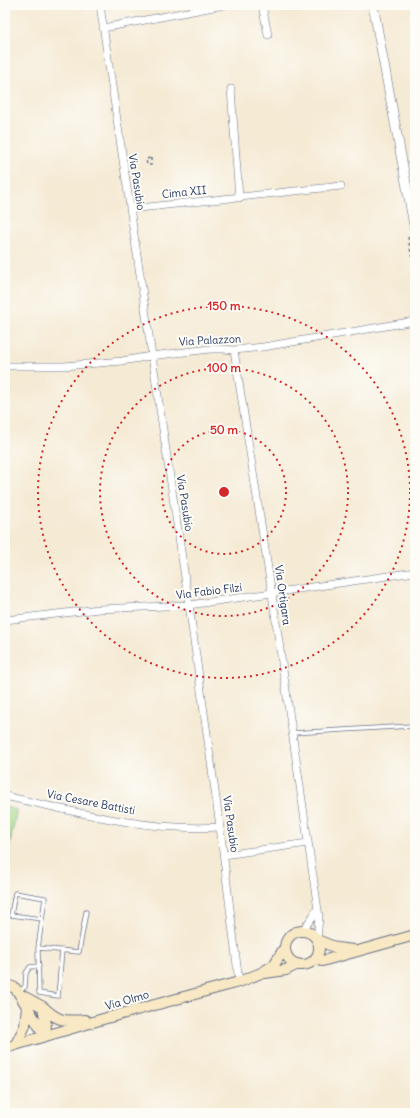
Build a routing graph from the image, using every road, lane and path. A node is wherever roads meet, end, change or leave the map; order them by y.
1 (100, 5) edge
2 (224, 5) edge
3 (262, 5) edge
4 (373, 5) edge
5 (103, 28) junction
6 (268, 35) dead end
7 (231, 89) dead end
8 (340, 186) dead end
9 (239, 198) junction
10 (130, 209) junction
11 (415, 231) edge
12 (415, 321) edge
13 (234, 350) junction
14 (151, 356) junction
15 (5, 366) edge
16 (415, 572) edge
17 (272, 594) junction
18 (189, 605) junction
19 (5, 620) edge
20 (411, 726) dead end
21 (292, 733) junction
22 (5, 796) edge
23 (220, 826) junction
24 (308, 843) junction
25 (224, 855) junction
26 (318, 909) junction
27 (86, 912) dead end
28 (42, 919) junction
29 (302, 931) junction
30 (415, 935) edge
31 (318, 940) junction
32 (285, 947) junction
33 (38, 948) junction
34 (62, 950) junction
35 (359, 950) junction
36 (315, 959) junction
37 (298, 964) junction
38 (39, 966) junction
39 (258, 974) junction
40 (239, 982) junction
41 (5, 984) edge
42 (20, 993) junction
43 (27, 1006) junction
44 (43, 1007) junction
45 (103, 1019) junction
46 (45, 1036) junction
47 (16, 1044) junction
48 (5, 1048) edge

1 - 5 street, Via Pasubio
2 - 5 street
3 - 6 street
4 - 11 street
5 - 10 street, Via Pasubio
7 - 9 street
8 - 9 street, Cima XII
9 - 10 street, Cima XII
10 - 14 street, Via Pasubio
12 - 13 street, Via Palazzon
13 - 14 street, Via Palazzon
13 - 17 street, Via Ortigara
14 - 15 street, Via Palazzon
14 - 18 street, Via Pasubio
16 - 17 street, Via Fabio Filzi
17 - 18 street, Via Fabio Filzi
17 - 21 street, Via Ortigara
18 - 19 street, Via Fabio Filzi
18 - 23 street, Via Pasubio
20 - 21 lane
21 - 24 street, Via Ortigara
22 - 23 street, Via Cesare Battisti
23 - 25 street, Via Pasubio
24 - 25 street
24 - 26 street, Via Ortigara
25 - 40 street, Via Pasubio
26 - 29 street
26 - 31 street
27 - 34 lane
28 - 28 lane
28 - 33 lane
29 - 31 main road
29 - 32 main road
30 - 35 main road
31 - 35 main road
31 - 36 main road
32 - 37 main road
32 - 39 main road
33 - 34 lane
33 - 38 lane
34 - 38 lane
35 - 36 main road
36 - 37 main road
37 - 39 main road
38 - 42 lane
39 - 40 main road, Via Olmo
40 - 45 main road, Via Olmo
41 - 42 main road
42 - 43 main road
42 - 44 main road
43 - 46 main road
43 - 47 main road
44 - 45 main road
44 - 46 main road
45 - 46 main road, Via Olmo
46 - 47 main road, Via Olmo
47 - 48 main road, Via Olmo

